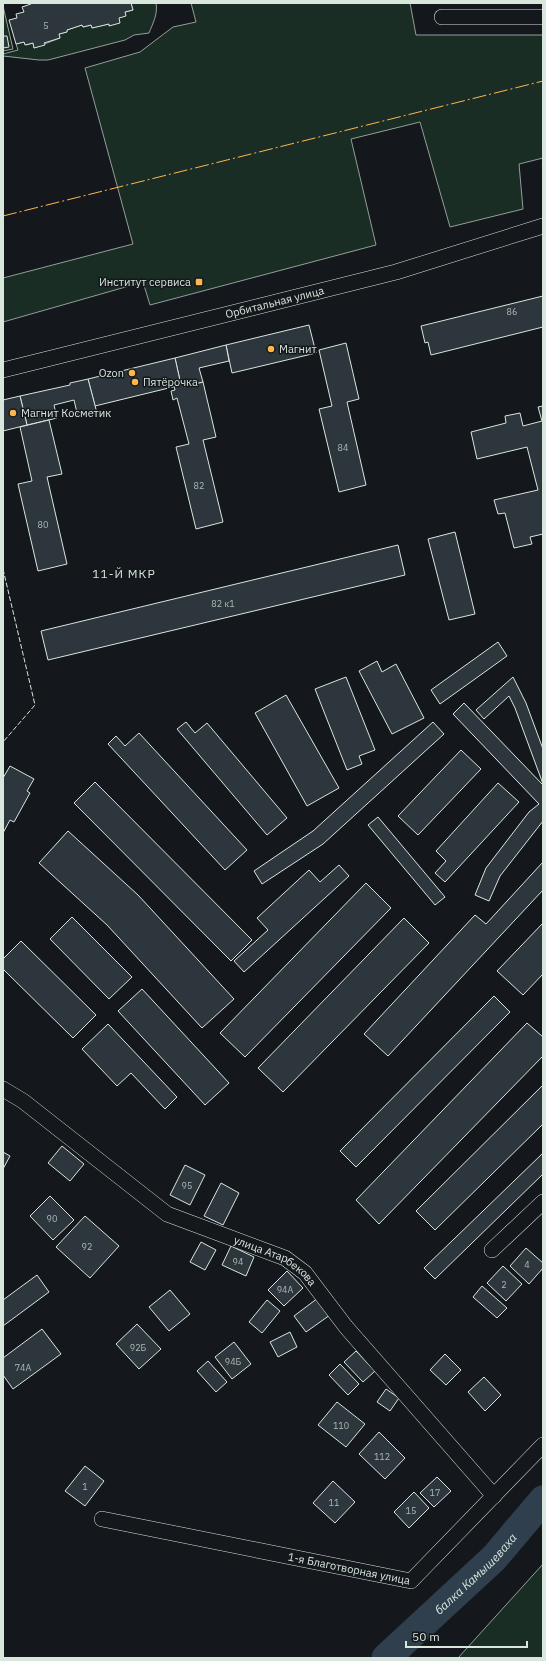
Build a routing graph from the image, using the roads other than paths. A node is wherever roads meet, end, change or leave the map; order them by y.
1 (442, 17) dead end
2 (543, 17) edge
3 (543, 226) edge
4 (3, 370) edge
5 (3, 1089) edge
6 (543, 1202) edge
7 (492, 1250) dead end
8 (543, 1445) edge
9 (494, 1496) junction
10 (102, 1518) dead end

1 - 2 street
3 - 4 street, Орбитальная улица
5 - 9 street, улица Атарбекова
6 - 7 street
8 - 9 street, 1-я Благотворная улица
9 - 10 street, 1-я Благотворная улица

